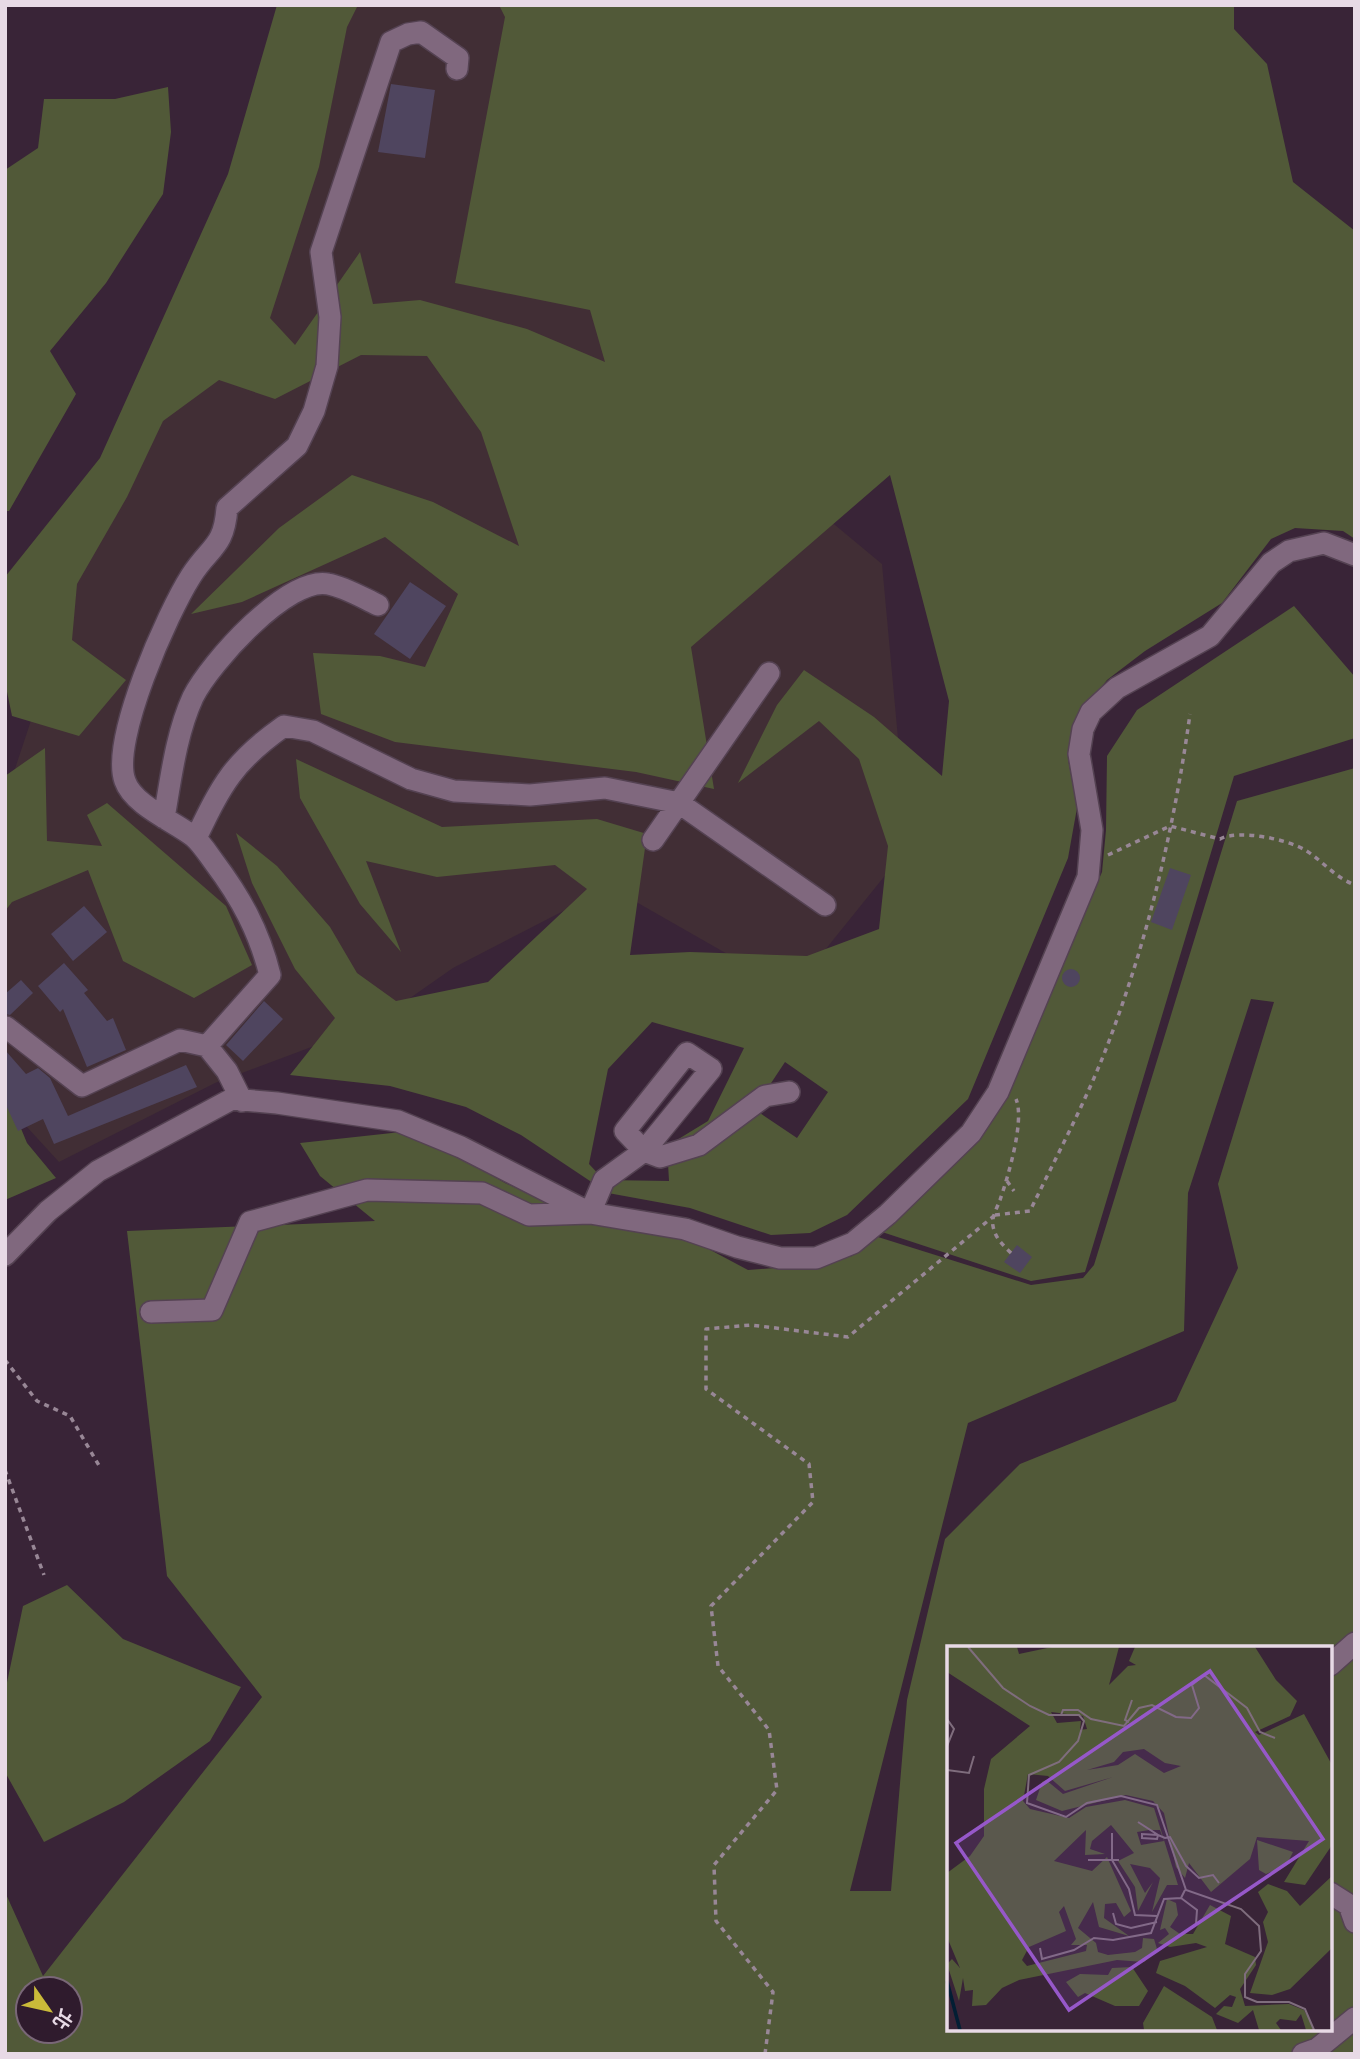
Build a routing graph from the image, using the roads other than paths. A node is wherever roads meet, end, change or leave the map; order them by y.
1 (457, 69) dead end
2 (1355, 555) edge
3 (378, 605) dead end
4 (769, 673) dead end
5 (679, 803) junction
6 (164, 818) junction
7 (196, 838) junction
8 (653, 840) dead end
9 (825, 905) dead end
10 (6, 1027) edge
11 (207, 1046) junction
12 (789, 1092) dead end
13 (242, 1101) junction
14 (584, 1210) junction
15 (5, 1255) edge
16 (151, 1312) dead end
17 (1355, 1643) edge
18 (1332, 1663) edge
19 (1332, 1894) edge
20 (1355, 1922) edge
21 (1355, 2018) edge
22 (1303, 2054) edge

1 - 6 street
2 - 14 street
3 - 6 street
4 - 5 street
5 - 7 street
5 - 8 street
5 - 9 street
6 - 7 street
7 - 11 street
10 - 11 street
11 - 13 street
12 - 14 street
13 - 14 street
13 - 15 street
14 - 16 street
17 - 18 street
19 - 20 street
21 - 22 street

